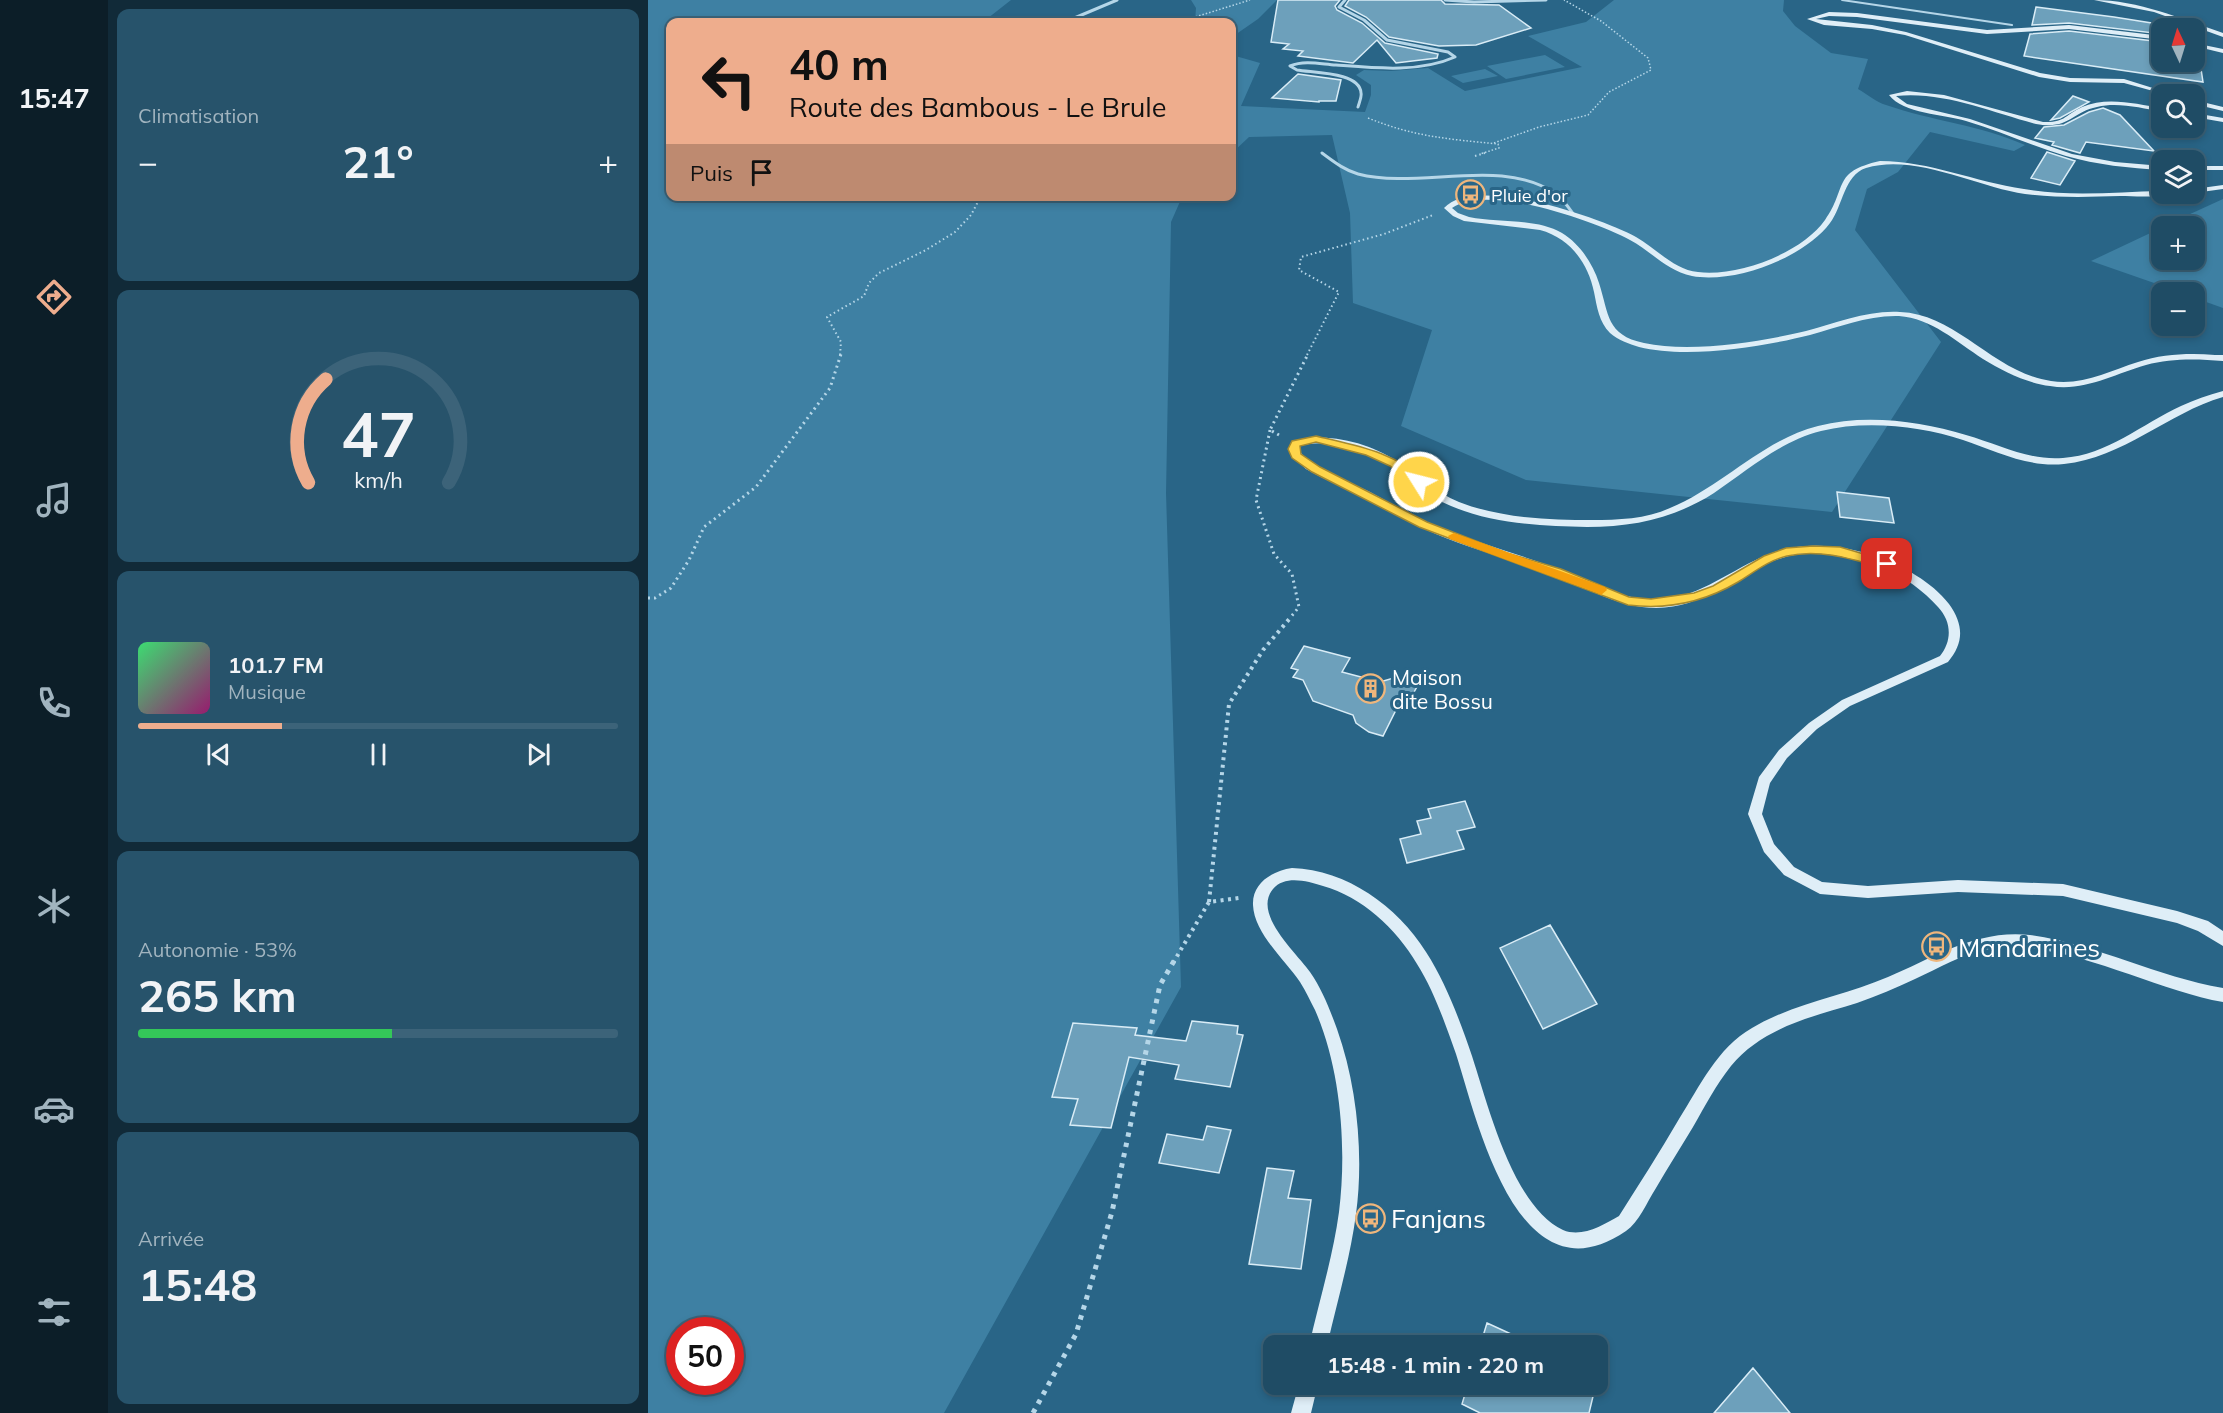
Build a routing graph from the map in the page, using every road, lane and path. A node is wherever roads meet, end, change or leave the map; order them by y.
1 (1117, 0) edge
2 (1250, 0) edge
3 (1346, 0) edge
4 (1445, 0) edge
5 (1546, 0) edge
6 (1564, 0) edge
7 (1842, 0) edge
8 (2096, 0) edge
9 (1074, 18) edge
10 (1189, 18) edge
11 (2012, 25) dead end
12 (2223, 35) edge
13 (2151, 37) edge
14 (2205, 47) edge
15 (2223, 51) edge
16 (2151, 89) edge
17 (2205, 105) edge
18 (1358, 107) joint
19 (2151, 109) edge
20 (2223, 109) edge
21 (2205, 117) edge
22 (2223, 120) edge
23 (1494, 143) junction
24 (1322, 153) dead end
25 (1475, 156) dead end
26 (2151, 167) edge
27 (2205, 168) edge
28 (2223, 168) edge
29 (2223, 187) edge
30 (2205, 189) edge
31 (2151, 193) edge
32 (980, 201) edge
33 (1448, 208) junction
34 (1574, 214) junction
35 (2223, 358) edge
36 (2223, 394) edge
37 (1270, 430) junction
38 (1295, 444) junction
39 (648, 598) edge
40 (1261, 895) junction
41 (1209, 902) junction
42 (2223, 939) edge
43 (2223, 995) edge
44 (1320, 1335) edge
45 (1306, 1395) edge
46 (1033, 1413) edge
47 (1301, 1413) edge

1 - 9 street
2 - 10 path
3 - 18 street
4 - 5 street
6 - 23 path
7 - 11 lane
8 - 12 main road
13 - 16 main road
14 - 15 main road
17 - 20 main road
18 - 23 path
19 - 26 main road
21 - 22 main road
23 - 25 path
24 - 34 lane
27 - 28 main road
29 - 30 main road
31 - 34 main road
32 - 39 path
33 - 34 main road
33 - 35 main road
33 - 37 path
36 - 38 main road
37 - 38 path
37 - 41 path
38 - 42 main road
40 - 41 path
40 - 43 main road
40 - 44 main road
41 - 46 path
45 - 47 main road

